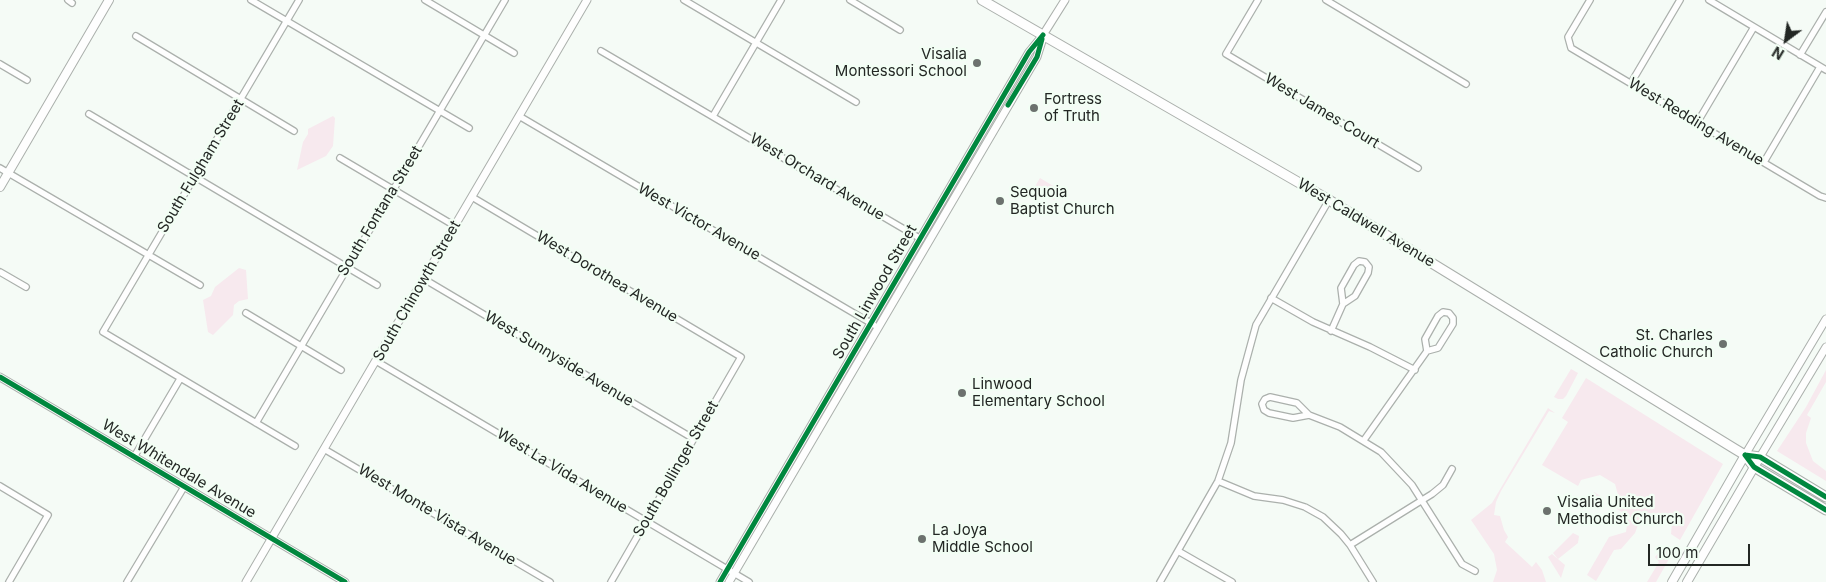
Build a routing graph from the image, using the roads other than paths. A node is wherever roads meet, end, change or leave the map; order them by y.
1 (109, 0) edge
2 (252, 0) edge
3 (299, 0) edge
4 (425, 0) edge
5 (505, 0) edge
6 (587, 0) edge
7 (684, 0) edge
8 (781, 0) edge
9 (850, 0) edge
10 (982, 0) edge
11 (1065, 0) edge
12 (1258, 0) edge
13 (1326, 0) edge
14 (1590, 0) edge
15 (1680, 0) edge
16 (1709, 0) edge
17 (1826, 12) edge
18 (287, 21) junction
19 (1754, 28) junction
20 (900, 30) dead end
21 (484, 35) junction
22 (1043, 35) junction
23 (136, 36) dead end
24 (756, 43) junction
25 (601, 51) dead end
26 (514, 53) dead end
27 (1800, 55) junction
28 (0, 64) edge
29 (1820, 67) junction
30 (1826, 70) edge
31 (27, 80) dead end
32 (1631, 83) junction
33 (1466, 84) dead end
34 (240, 99) junction
35 (856, 102) dead end
36 (439, 111) junction
37 (89, 114) dead end
38 (520, 116) junction
39 (713, 116) junction
40 (1697, 123) junction
41 (469, 128) dead end
42 (294, 131) dead end
43 (340, 158) dead end
44 (1764, 162) junction
45 (0, 168) edge
46 (1418, 168) dead end
47 (8, 173) junction
48 (195, 177) junction
49 (0, 187) edge
50 (393, 189) junction
51 (472, 197) junction
52 (1826, 198) edge
53 (1329, 200) junction
54 (455, 226) junction
55 (921, 239) junction
56 (149, 255) junction
57 (347, 267) junction
58 (0, 272) edge
59 (424, 279) junction
60 (200, 285) dead end
61 (377, 285) dead end
62 (902, 286) junction
63 (26, 287) dead end
64 (1271, 298) junction
65 (1343, 304) junction
66 (246, 313) dead end
67 (1826, 319) edge
68 (875, 325) junction
69 (1331, 330) junction
70 (301, 345) junction
71 (1826, 347) edge
72 (1428, 351) junction
73 (741, 357) joint
74 (376, 361) junction
75 (341, 370) dead end
76 (1414, 370) junction
77 (0, 377) edge
78 (180, 378) junction
79 (826, 401) junction
80 (1310, 414) junction
81 (256, 423) junction
82 (694, 439) junction
83 (1364, 440) junction
84 (295, 446) dead end
85 (324, 448) junction
86 (1746, 456) junction
87 (134, 457) junction
88 (1760, 457) junction
89 (1754, 467) junction
90 (796, 468) junction
91 (1452, 469) dead end
92 (1218, 481) junction
93 (0, 486) edge
94 (184, 486) junction
95 (1826, 497) edge
96 (1422, 500) junction
97 (1826, 510) edge
98 (646, 521) junction
99 (272, 539) junction
100 (1350, 545) junction
101 (1178, 551) junction
102 (727, 570) junction
103 (1475, 571) dead end
104 (734, 574) junction
105 (9, 582) edge
106 (126, 582) edge
107 (246, 582) edge
108 (345, 582) edge
109 (550, 582) edge
110 (611, 582) edge
111 (720, 582) edge
112 (729, 582) edge
113 (749, 582) edge
114 (1160, 582) edge
115 (1232, 582) edge
116 (1373, 582) edge
117 (1672, 582) edge
118 (1687, 582) edge

1 - 47 main road
2 - 18 street
3 - 18 street, South Fulgham Street
4 - 21 street
5 - 21 street, South Fontana Street
6 - 38 street, South Chinowth Street
7 - 24 street
8 - 24 street
9 - 20 street
10 - 22 main road, West Caldwell Avenue
11 - 22 street, South Linwood Street
12 - 46 street, West James Court
13 - 33 street
14 - 32 street, West Redding Avenue
15 - 32 street
16 - 19 street
17 - 27 street
18 - 34 street, South Fulgham Street
18 - 36 street
19 - 27 street
19 - 40 street
21 - 26 street
21 - 36 street, South Fontana Street
22 - 53 main road, West Caldwell Avenue
22 - 55 street, South Linwood Street
22 - 62 street, South Linwood Street
23 - 34 street
24 - 35 street
24 - 39 street
25 - 39 street, West Orchard Avenue
27 - 29 street
28 - 31 street
29 - 30 street
29 - 44 street
32 - 40 street, West Redding Avenue
34 - 42 street
34 - 48 street, South Fulgham Street
36 - 41 street
36 - 50 street, South Fontana Street
37 - 48 street
38 - 51 street, South Chinowth Street
38 - 68 street, West Victor Avenue
39 - 55 street, West Orchard Avenue
40 - 44 street, West Redding Avenue
43 - 50 street
44 - 52 street, West Redding Avenue
45 - 47 street
47 - 49 main road
47 - 56 street
48 - 56 street, South Fulgham Street
48 - 57 street
50 - 54 street
50 - 57 street, South Fontana Street
51 - 54 street, South Chinowth Street
51 - 73 street, West Dorothea Avenue
53 - 64 street
53 - 86 main road, West Caldwell Avenue
54 - 59 street, South Chinowth Street
55 - 62 street
55 - 68 street, South Linwood Street
56 - 60 street
56 - 78 street, South Fulgham Street
57 - 61 street
57 - 70 street, South Fontana Street
58 - 63 street
59 - 74 street, South Chinowth Street
59 - 82 street, West Sunnyside Avenue
62 - 68 street, South Linwood Street
64 - 69 street
64 - 92 street
65 - 65 street
65 - 69 street
66 - 70 street
67 - 86 street
68 - 79 street, South Linwood Street
68 - 90 street, South Linwood Street
69 - 76 street
70 - 75 street
70 - 81 street, South Fontana Street
71 - 88 street
72 - 72 street
72 - 76 street
73 - 82 street, South Bollinger Street
74 - 85 street, South Chinowth Street
74 - 98 street, West La Vida Avenue
76 - 83 street
77 - 87 street, West Whitendale Avenue
78 - 81 street
78 - 87 street
79 - 90 street
79 - 102 street, South Linwood Street
80 - 80 street
80 - 83 street
81 - 84 street
82 - 98 street, South Bollinger Street
83 - 96 street
85 - 99 street, South Chinowth Street
85 - 109 street, West Monte Vista Avenue
86 - 88 main road, West Caldwell Avenue
86 - 89 main road, West Caldwell Avenue
86 - 117 main road
87 - 94 street, West Whitendale Avenue
88 - 89 main road
88 - 95 main road, West Caldwell Avenue
89 - 97 main road, West Caldwell Avenue
89 - 118 main road
90 - 104 street, South Linwood Street
91 - 96 street
92 - 100 street
92 - 101 street
93 - 105 street
94 - 99 street, West Whitendale Avenue
94 - 106 street
96 - 100 street
96 - 103 street
98 - 102 street, West La Vida Avenue
98 - 110 street, South Bollinger Street
99 - 107 street, South Chinowth Street
99 - 108 street, West Whitendale Avenue
100 - 116 street
101 - 114 street
101 - 115 street
102 - 104 street, West La Vida Avenue
102 - 111 street, South Linwood Street
104 - 112 street, South Linwood Street
104 - 113 street, West La Vida Avenue

